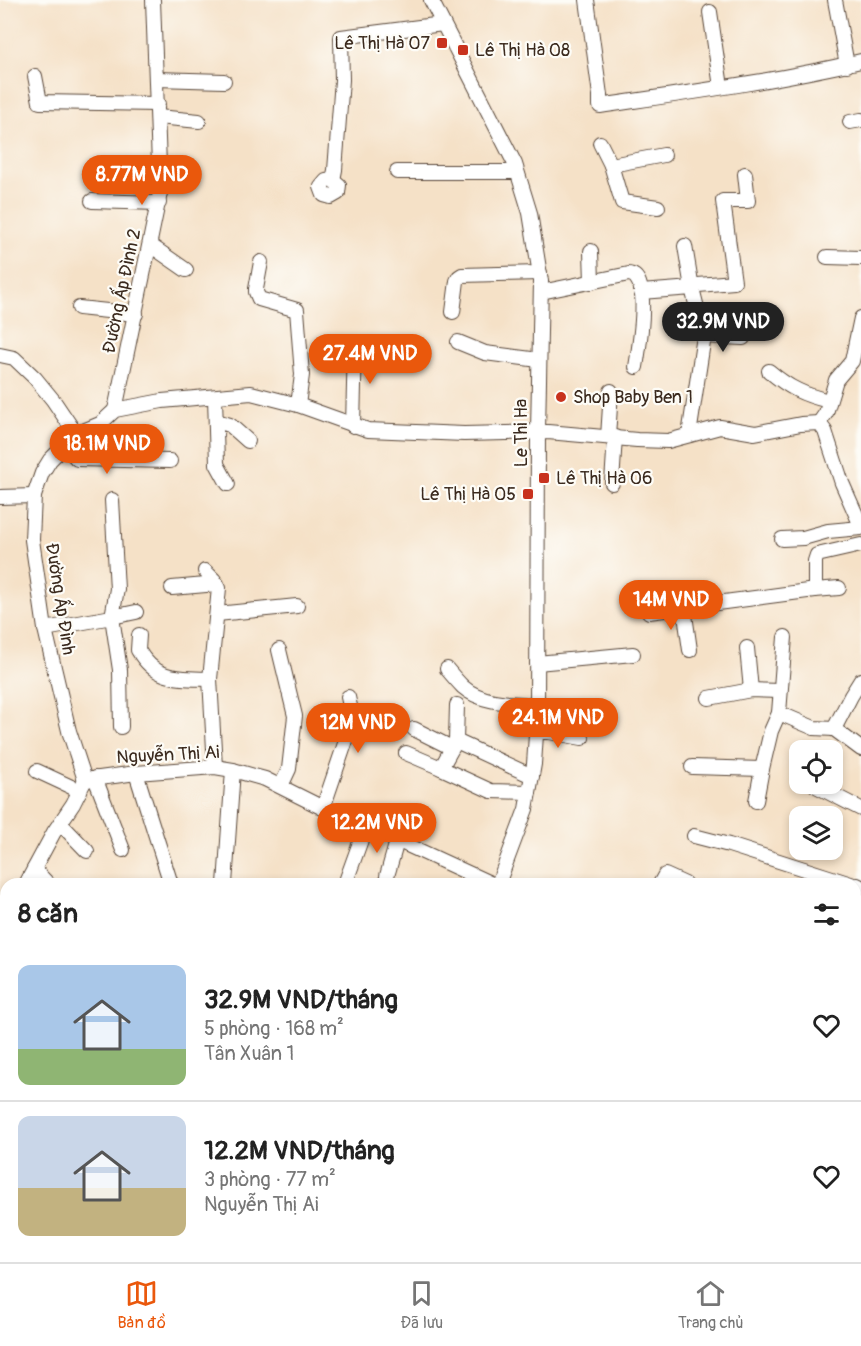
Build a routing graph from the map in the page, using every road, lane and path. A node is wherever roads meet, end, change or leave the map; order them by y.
1 (153, 0) edge
2 (431, 0) edge
3 (587, 0) edge
4 (835, 0) edge
5 (710, 12) dead end
6 (444, 24) junction
7 (861, 61) edge
8 (846, 64) junction
9 (35, 76) dead end
10 (156, 79) junction
11 (224, 81) dead end
12 (721, 87) junction
13 (158, 111) junction
14 (199, 121) dead end
15 (600, 142) dead end
16 (664, 155) dead end
17 (611, 165) junction
18 (396, 172) dead end
19 (518, 172) junction
20 (745, 174) dead end
21 (333, 180) dead end
22 (92, 201) dead end
23 (159, 203) junction
24 (658, 207) dead end
25 (150, 245) junction
26 (686, 246) dead end
27 (591, 251) dead end
28 (827, 257) dead end
29 (861, 258) edge
30 (261, 262) dead end
31 (186, 270) dead end
32 (540, 273) junction
33 (592, 282) junction
34 (692, 288) junction
35 (541, 292) junction
36 (641, 292) junction
37 (79, 308) dead end
38 (453, 312) dead end
39 (136, 314) junction
40 (861, 318) edge
41 (704, 336) junction
42 (743, 338) dead end
43 (458, 342) dead end
44 (355, 344) dead end
45 (858, 344) edge
46 (0, 355) edge
47 (539, 360) junction
48 (636, 368) dead end
49 (769, 371) dead end
50 (611, 391) dead end
51 (215, 397) junction
52 (829, 401) junction
53 (298, 405) junction
54 (115, 410) junction
55 (216, 421) junction
56 (819, 423) junction
57 (353, 426) junction
58 (538, 431) junction
59 (76, 434) junction
60 (689, 435) junction
61 (611, 437) junction
62 (248, 441) dead end
63 (65, 445) junction
64 (170, 462) dead end
65 (612, 483) dead end
66 (228, 484) dead end
67 (0, 496) edge
68 (34, 496) junction
69 (112, 500) dead end
70 (861, 527) edge
71 (782, 539) dead end
72 (861, 545) edge
73 (205, 571) dead end
74 (217, 585) junction
75 (172, 588) dead end
76 (839, 588) dead end
77 (814, 590) junction
78 (297, 606) dead end
79 (684, 608) junction
80 (136, 612) dead end
81 (649, 612) dead end
82 (216, 614) junction
83 (112, 617) junction
84 (45, 629) junction
85 (139, 635) dead end
86 (784, 637) dead end
87 (747, 648) dead end
88 (279, 650) dead end
89 (690, 650) dead end
90 (633, 654) dead end
91 (537, 663) junction
92 (447, 669) dead end
93 (210, 679) junction
94 (861, 680) edge
95 (751, 690) junction
96 (780, 691) junction
97 (348, 697) dead end
98 (709, 698) dead end
99 (457, 705) dead end
100 (537, 705) junction
101 (779, 713) junction
102 (121, 727) dead end
103 (414, 729) dead end
104 (834, 729) junction
105 (536, 732) junction
106 (582, 738) dead end
107 (454, 745) junction
108 (861, 749) edge
109 (406, 753) dead end
110 (215, 767) junction
111 (692, 767) dead end
112 (441, 768) junction
113 (762, 769) junction
114 (233, 770) junction
115 (37, 771) dead end
116 (136, 773) junction
117 (532, 776) junction
118 (87, 783) junction
119 (281, 786) junction
120 (529, 792) junction
121 (832, 794) edge
122 (756, 801) dead end
123 (323, 808) junction
124 (861, 809) edge
125 (60, 823) junction
126 (366, 825) junction
127 (694, 836) dead end
128 (397, 841) junction
129 (123, 850) dead end
130 (87, 851) dead end
131 (34, 868) junction
132 (387, 876) dead end
133 (29, 878) edge
134 (43, 878) edge
135 (169, 878) edge
136 (225, 878) edge
137 (347, 878) edge
138 (479, 878) edge
139 (500, 878) edge
140 (826, 878) edge

1 - 10 street, Đường Ấp Đình 2
2 - 6 street, Le Thi Ha
3 - 12 street
4 - 8 street
5 - 12 street
6 - 19 street, Le Thi Ha
6 - 21 street
7 - 8 street
8 - 12 street
9 - 13 street
10 - 11 street
10 - 13 street, Đường Ấp Đình 2
13 - 14 street
13 - 23 street, Đường Ấp Đình 2
15 - 17 street
16 - 17 street
17 - 24 street
18 - 19 street
19 - 32 street, Le Thi Ha
20 - 34 street
22 - 23 street
23 - 25 street, Đường Ấp Đình 2
25 - 31 street
25 - 39 street, Đường Ấp Đình 2
26 - 34 street
27 - 33 street
28 - 29 street
30 - 53 street
32 - 35 street, Le Thi Ha
32 - 38 street
33 - 35 street
33 - 36 street
34 - 36 street
34 - 41 street
35 - 47 street, Le Thi Ha
36 - 48 street
37 - 39 street
39 - 54 street, Đường Ấp Đình 2
40 - 45 street
41 - 42 street
41 - 60 street
43 - 47 street
44 - 57 street
45 - 52 street
46 - 59 street
47 - 58 street, Le Thi Ha
49 - 52 street
50 - 61 street
51 - 53 street
51 - 54 street
51 - 55 street
52 - 56 street
53 - 57 street
54 - 59 street, Đường Ấp Đình
55 - 62 street
55 - 66 street
56 - 60 street
56 - 70 street
57 - 58 street
58 - 61 street
58 - 91 street, Le Thi Ha
59 - 63 street, Đường Ấp Đình
60 - 61 street
61 - 65 street
63 - 64 street
63 - 68 street, Đường Ấp Đình
67 - 68 street
68 - 84 street, Đường Ấp Đình
69 - 83 street
70 - 71 street
72 - 77 street
73 - 74 street
74 - 75 street
74 - 82 street
76 - 77 street
77 - 79 street
78 - 82 street
79 - 81 street
79 - 89 street
80 - 83 street
82 - 93 street
83 - 84 street
83 - 102 street
84 - 118 street, Đường Ấp Đình
85 - 93 street
86 - 96 street
87 - 95 street
88 - 119 street
90 - 91 street
91 - 100 street, Le Thi Ha
92 - 100 street
93 - 110 street
94 - 104 street
95 - 96 street
95 - 98 street
96 - 101 street
97 - 123 street
99 - 107 street
100 - 105 street, Le Thi Ha
101 - 104 street
101 - 113 street
103 - 107 street
104 - 108 street
105 - 106 street
105 - 117 street, Le Thi Ha
107 - 112 street
107 - 117 street
109 - 112 street
110 - 114 street, Nguyễn Thị Ai
110 - 116 street, Nguyễn Thị Ai
111 - 113 street
112 - 120 street
113 - 122 street
114 - 119 street, Nguyễn Thị Ai
114 - 136 street
115 - 118 street
116 - 118 street, Nguyễn Thị Ai
116 - 135 street
117 - 120 street, Le Thi Ha
118 - 125 street
118 - 129 street, Đường Ấp Đình
119 - 123 street, Nguyễn Thị Ai
120 - 139 street, Le Thi Ha
121 - 124 street
123 - 126 street, Nguyễn Thị Ai
125 - 130 street
125 - 131 street
126 - 128 street, Nguyễn Thị Ai
126 - 137 street
127 - 140 street
128 - 132 street
128 - 138 street, Nguyễn Thị Ai
131 - 133 street
131 - 134 street

